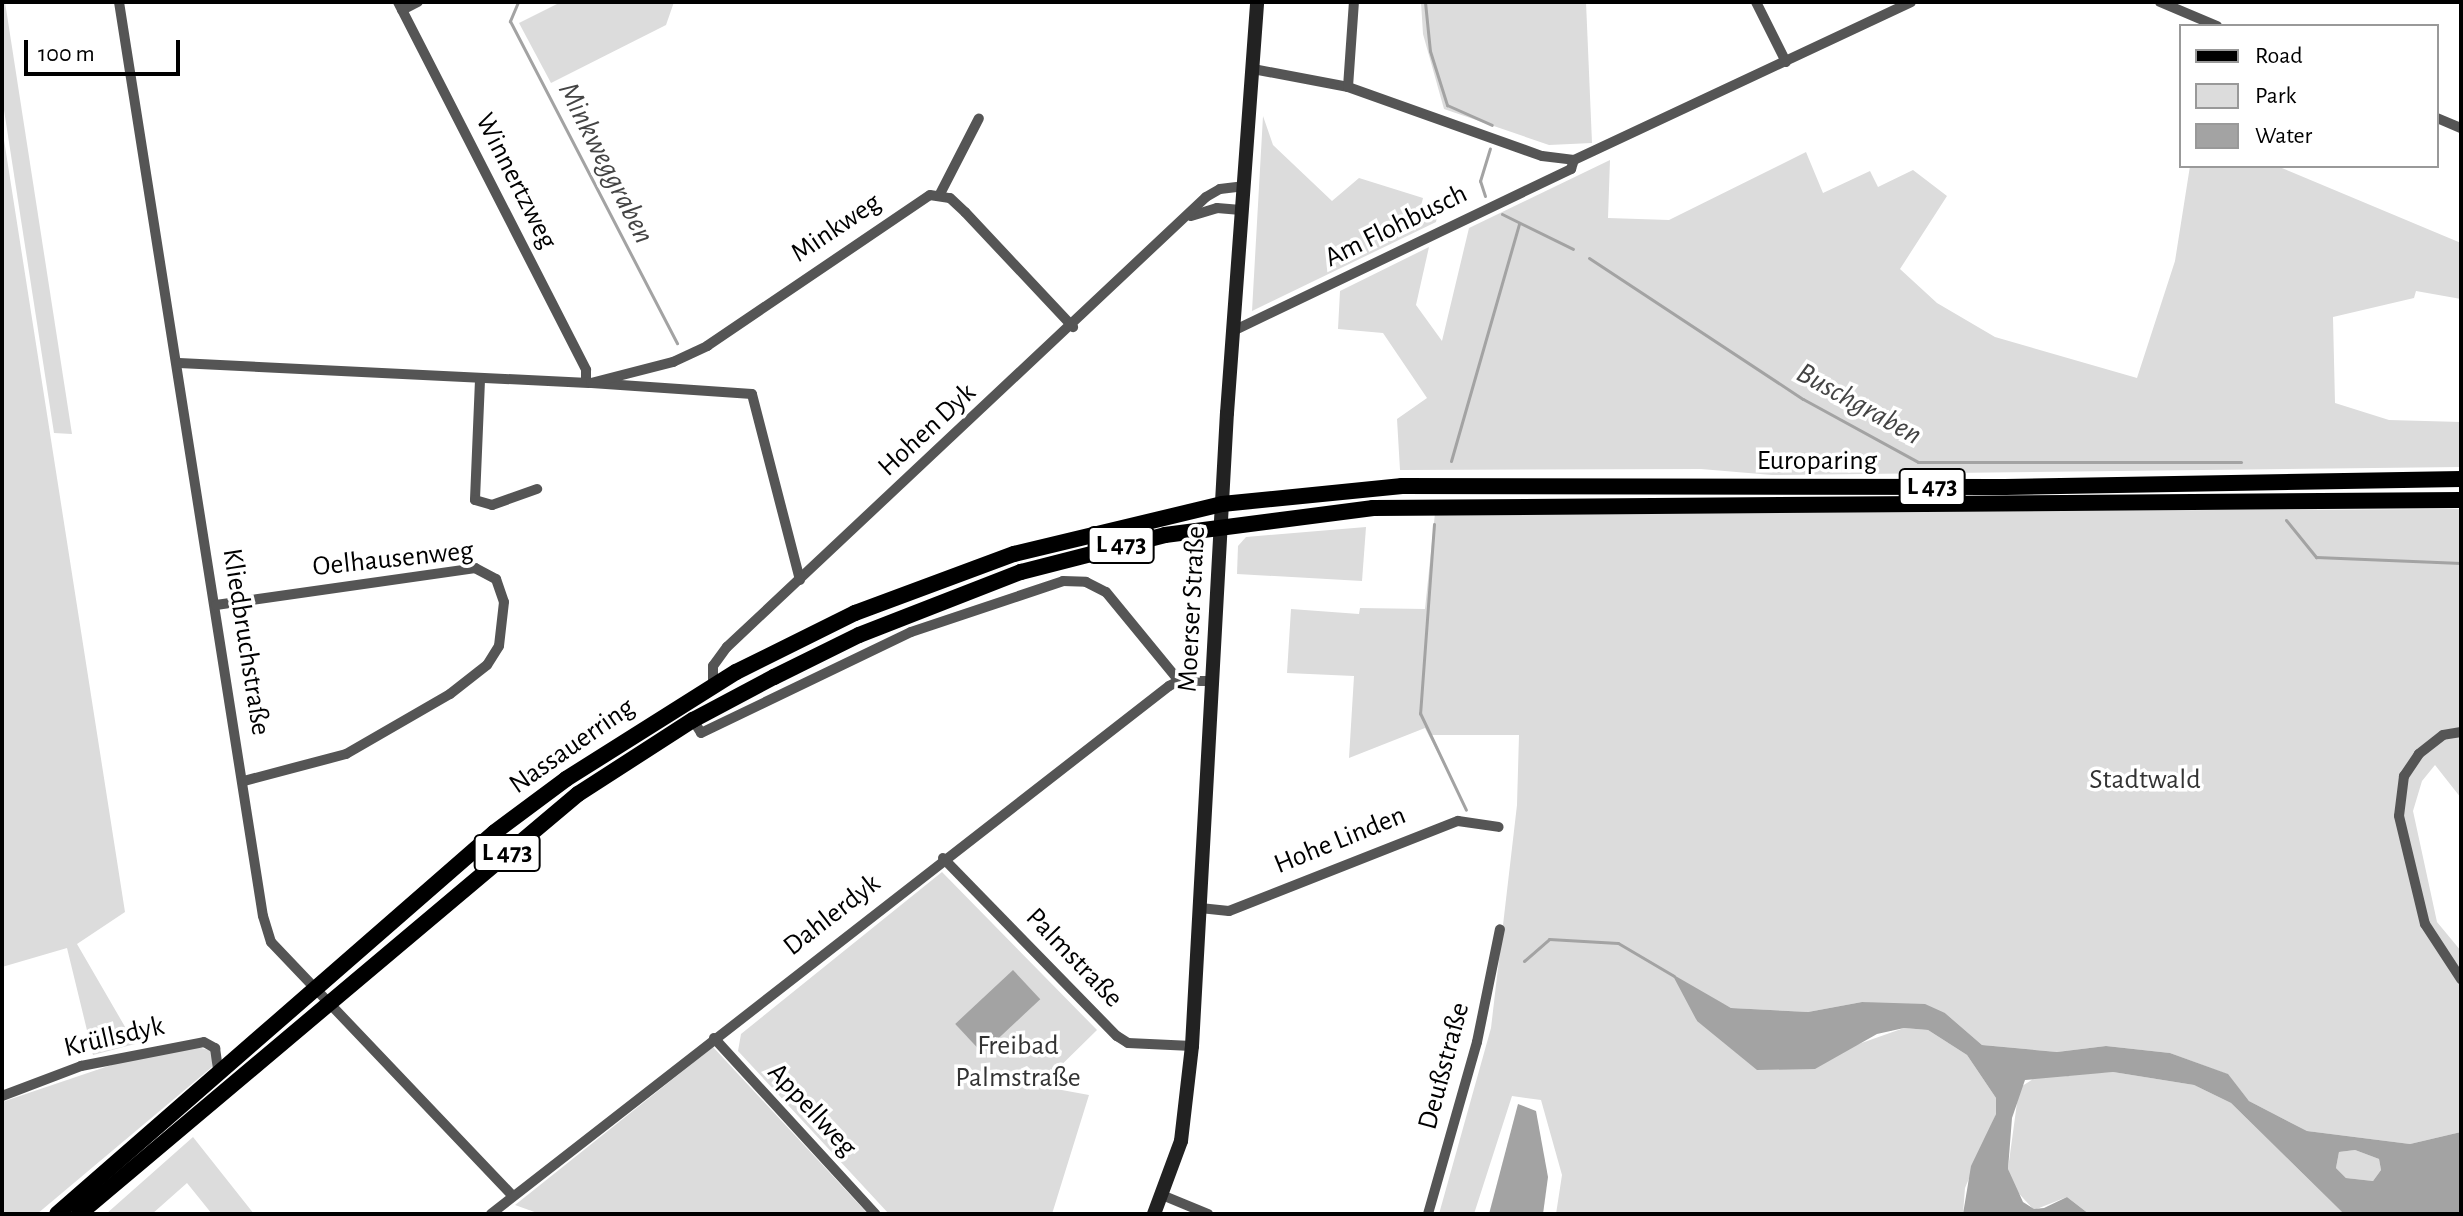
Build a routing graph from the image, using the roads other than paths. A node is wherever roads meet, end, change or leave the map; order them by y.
1 (119, 2) edge
2 (418, 2) edge
3 (1257, 2) edge
4 (1354, 2) edge
5 (1756, 2) edge
6 (1911, 2) edge
7 (2160, 2) edge
8 (400, 6) edge
9 (2212, 24) edge
10 (1786, 62) junction
11 (1253, 69) junction
12 (1348, 87) junction
13 (979, 118) dead end
14 (2439, 119) edge
15 (2461, 128) edge
16 (1574, 160) junction
17 (1243, 186) junction
18 (940, 194) junction
19 (1241, 210) junction
20 (1189, 216) junction
21 (1073, 327) junction
22 (1233, 331) junction
23 (179, 363) junction
24 (480, 380) junction
25 (588, 383) junction
26 (2461, 479) edge
27 (537, 489) dead end
28 (2461, 500) edge
29 (1222, 504) junction
30 (1223, 527) junction
31 (800, 580) junction
32 (216, 605) junction
33 (1179, 681) junction
34 (1214, 681) junction
35 (713, 685) junction
36 (697, 726) junction
37 (2461, 732) edge
38 (244, 781) junction
39 (1499, 827) dead end
40 (943, 858) junction
41 (1200, 908) junction
42 (1500, 929) dead end
43 (2461, 979) edge
44 (316, 987) junction
45 (330, 999) junction
46 (714, 1038) junction
47 (1192, 1046) junction
48 (218, 1070) junction
49 (2, 1096) edge
50 (1162, 1195) junction
51 (513, 1196) junction
52 (57, 1214) edge
53 (79, 1214) edge
54 (491, 1214) edge
55 (875, 1214) edge
56 (1154, 1214) edge
57 (1208, 1214) edge
58 (1428, 1214) edge

1 - 23 street, Kliedbruchstraße
2 - 8 street
3 - 11 main road, Moerser Straße
4 - 12 street
5 - 10 street
6 - 10 street, Am Flohbusch
7 - 9 street
8 - 25 street, Winnertzweg
10 - 16 street, Am Flohbusch
11 - 12 street
11 - 17 main road, Moerser Straße
12 - 16 street
13 - 18 street
14 - 15 street
16 - 22 street, Am Flohbusch
17 - 19 main road, Moerser Straße
17 - 20 street, Hohen Dyk
18 - 21 street
18 - 25 street, Minkweg
19 - 20 street
19 - 22 main road, Moerser Straße
20 - 21 street, Hohen Dyk
21 - 31 street, Hohen Dyk
22 - 29 main road, Moerser Straße
23 - 24 street, Minkweg
23 - 32 street, Kliedbruchstraße
24 - 25 street, Minkweg
24 - 27 street
25 - 31 street, Minkweg
26 - 29 main road, Europaring / L 473
28 - 30 main road, Europaring / L 473
29 - 30 main road, Moerser Straße
29 - 35 main road, Nassauerring / L 473
30 - 34 main road, Moerser Straße
30 - 36 main road, Nassauerring / L 473
31 - 35 street, Hohen Dyk
32 - 38 street, Kliedbruchstraße
32 - 38 street, Oelhausenweg
33 - 34 street
33 - 36 street, Nassauerring
33 - 40 street, Dahlerdyk
34 - 41 main road, Moerser Straße
35 - 44 main road, Nassauerring / L 473
36 - 45 main road, Nassauerring / L 473
37 - 43 street
38 - 44 street, Kliedbruchstraße
39 - 41 street, Hohe Linden
40 - 46 street, Dahlerdyk
40 - 47 street, Palmstraße
41 - 47 main road, Moerser Straße
42 - 58 street, Deußstraße
44 - 45 street, Kliedbruchstraße
44 - 48 main road, Nassauerring / L 473
45 - 51 street, Kliedbruchstraße
45 - 53 main road, Nassauerring / L 473
46 - 51 street, Dahlerdyk
46 - 55 street, Appellweg
47 - 50 main road, Moerser Straße
48 - 49 street, Krüllsdyk
48 - 52 main road, Nassauerring / L 473
50 - 56 main road, Moerser Straße
50 - 57 street
51 - 54 street, Dahlerdyk

